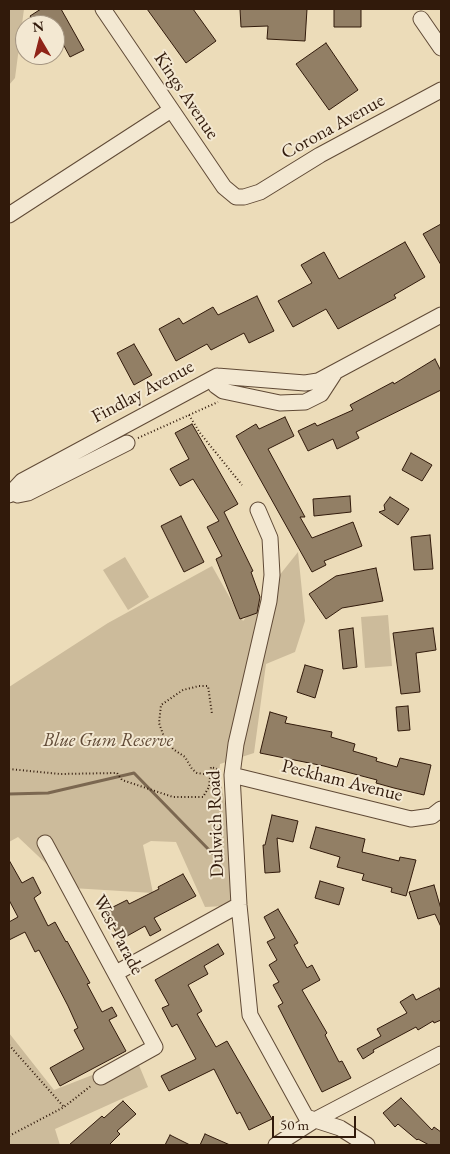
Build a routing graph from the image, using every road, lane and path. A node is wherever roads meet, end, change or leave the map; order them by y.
1 (103, 9) edge
2 (421, 18) dead end
3 (441, 48) edge
4 (441, 90) edge
5 (171, 110) junction
6 (244, 198) joint
7 (9, 215) edge
8 (441, 315) edge
9 (334, 374) junction
10 (217, 376) junction
11 (236, 395) junction
12 (189, 414) junction
13 (127, 443) joint
14 (242, 485) dead end
15 (11, 494) edge
16 (258, 510) dead end
17 (212, 714) dead end
18 (212, 767) dead end
19 (9, 769) edge
20 (211, 775) junction
21 (232, 775) junction
22 (441, 809) edge
23 (45, 842) dead end
24 (239, 905) junction
25 (116, 973) junction
26 (9, 1045) edge
27 (441, 1054) edge
28 (101, 1077) joint
29 (64, 1107) junction
30 (315, 1120) junction
31 (9, 1136) edge
32 (276, 1145) edge
33 (366, 1145) edge

1 - 5 street, Kings Avenue
2 - 3 street
4 - 6 street, Corona Avenue
5 - 6 street, Kings Avenue
5 - 7 street
8 - 9 street, Findlay Avenue
9 - 10 street, Findlay Avenue
9 - 11 street
10 - 11 street
10 - 15 street, Findlay Avenue
11 - 12 path
12 - 13 path
12 - 14 path
13 - 15 street, Findlay Avenue
16 - 21 street, Dulwich Road
17 - 20 path
18 - 20 path
19 - 20 path
21 - 22 street, Peckham Avenue
21 - 24 street, Dulwich Road
23 - 25 street, West Parade
24 - 25 street
24 - 30 street, Dulwich Road
25 - 28 street, West Parade
26 - 29 path
27 - 30 street
28 - 29 path
29 - 31 path
30 - 32 street
30 - 33 street

